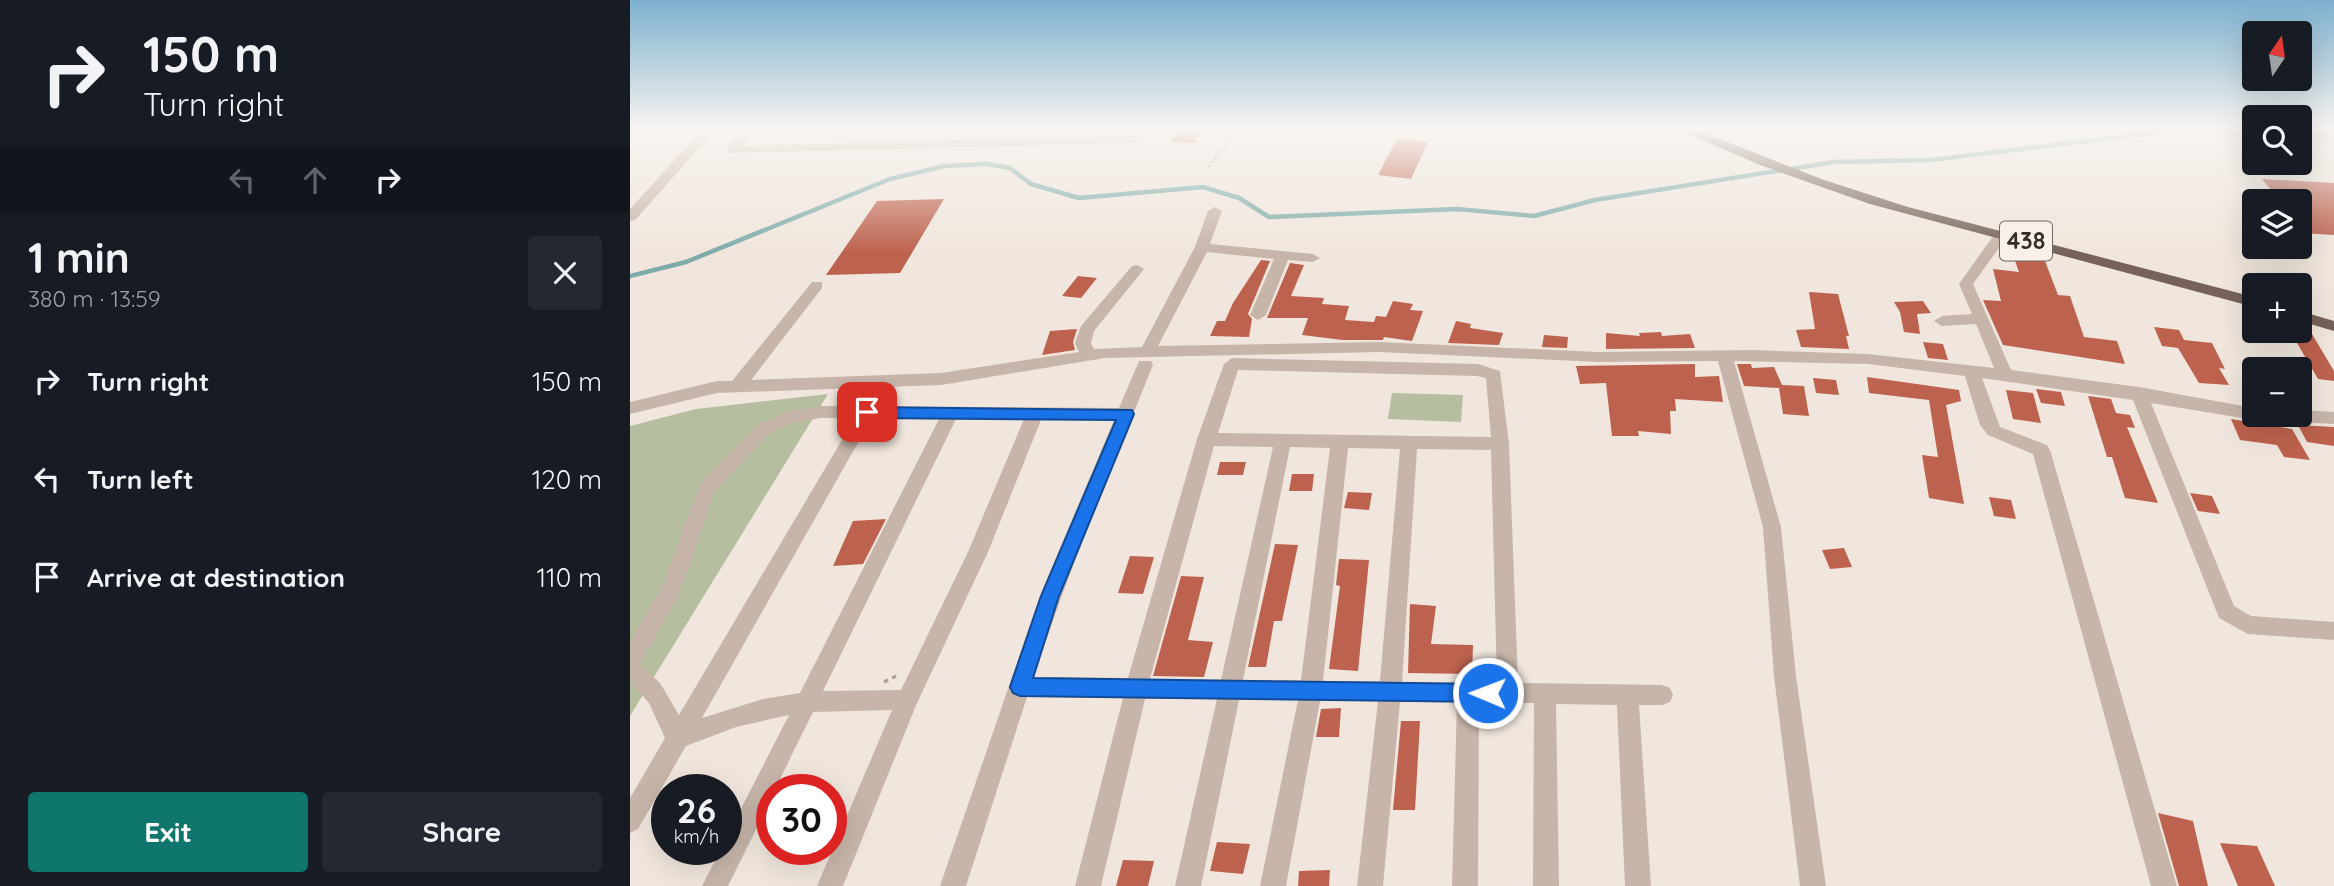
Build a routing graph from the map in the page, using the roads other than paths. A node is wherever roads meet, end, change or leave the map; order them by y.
1 (672, 170) edge
2 (1786, 170) edge
3 (1215, 211) dead end
4 (630, 217) edge
5 (2001, 235) junction
6 (1202, 247) junction
7 (1283, 256) junction
8 (1313, 258) dead end
9 (1137, 269) dead end
10 (817, 285) dead end
11 (2242, 298) edge
12 (1258, 315) dead end
13 (1982, 319) junction
14 (2312, 320) edge
15 (1942, 321) dead end
16 (2334, 326) edge
17 (1089, 355) junction
18 (1724, 355) junction
19 (1146, 358) junction
20 (1972, 371) junction
21 (2005, 374) junction
22 (737, 386) junction
23 (2139, 393) junction
24 (630, 408) edge
25 (867, 412) junction
26 (1036, 412) junction
27 (2242, 412) edge
28 (950, 414) junction
29 (1126, 414) junction
30 (2312, 417) edge
31 (2334, 418) edge
32 (1206, 439) junction
33 (1283, 440) junction
34 (1340, 441) junction
35 (1409, 442) junction
36 (1500, 444) junction
37 (2334, 631) edge
38 (630, 661) edge
39 (630, 668) edge
40 (1020, 687) junction
41 (1135, 689) junction
42 (1230, 690) junction
43 (1311, 691) junction
44 (1390, 692) junction
45 (1468, 693) junction
46 (1508, 693) junction
47 (1545, 694) junction
48 (1627, 695) junction
49 (1662, 695) dead end
50 (809, 700) junction
51 (907, 700) junction
52 (677, 739) junction
53 (630, 821) edge
54 (715, 886) edge
55 (830, 886) edge
56 (953, 886) edge
57 (1088, 886) edge
58 (1188, 886) edge
59 (1273, 886) edge
60 (1370, 886) edge
61 (1465, 886) edge
62 (1546, 886) edge
63 (1638, 886) edge
64 (1813, 886) edge
65 (2164, 886) edge

1 - 4 street
2 - 5 main road, 438
3 - 6 street
5 - 11 main road, 438
5 - 13 street
6 - 7 street
6 - 19 street
7 - 8 street
7 - 12 street
9 - 17 street
10 - 22 street
13 - 15 street
13 - 21 street
14 - 16 main road
17 - 19 street
17 - 22 street
18 - 19 street
18 - 20 street
18 - 64 street
19 - 29 street
20 - 21 street
20 - 65 street
21 - 23 street
22 - 24 street
23 - 27 street
23 - 37 street
25 - 28 street
25 - 38 street
25 - 52 street
26 - 28 street
26 - 29 street
26 - 51 street
28 - 50 street
29 - 40 street
30 - 31 street
32 - 33 street
32 - 36 street
32 - 41 street
33 - 34 street
33 - 42 street
34 - 35 street
34 - 43 street
35 - 36 street
35 - 44 street
36 - 46 street
39 - 52 street
40 - 41 street
40 - 56 street
41 - 42 street
41 - 57 street
42 - 43 street
42 - 58 street
43 - 44 street
43 - 59 street
44 - 45 street
44 - 60 street
45 - 46 street
45 - 61 street
46 - 47 street
47 - 48 street
47 - 62 street
48 - 49 street
48 - 63 street
50 - 51 street
50 - 52 street
50 - 54 street
51 - 55 street
52 - 53 street

